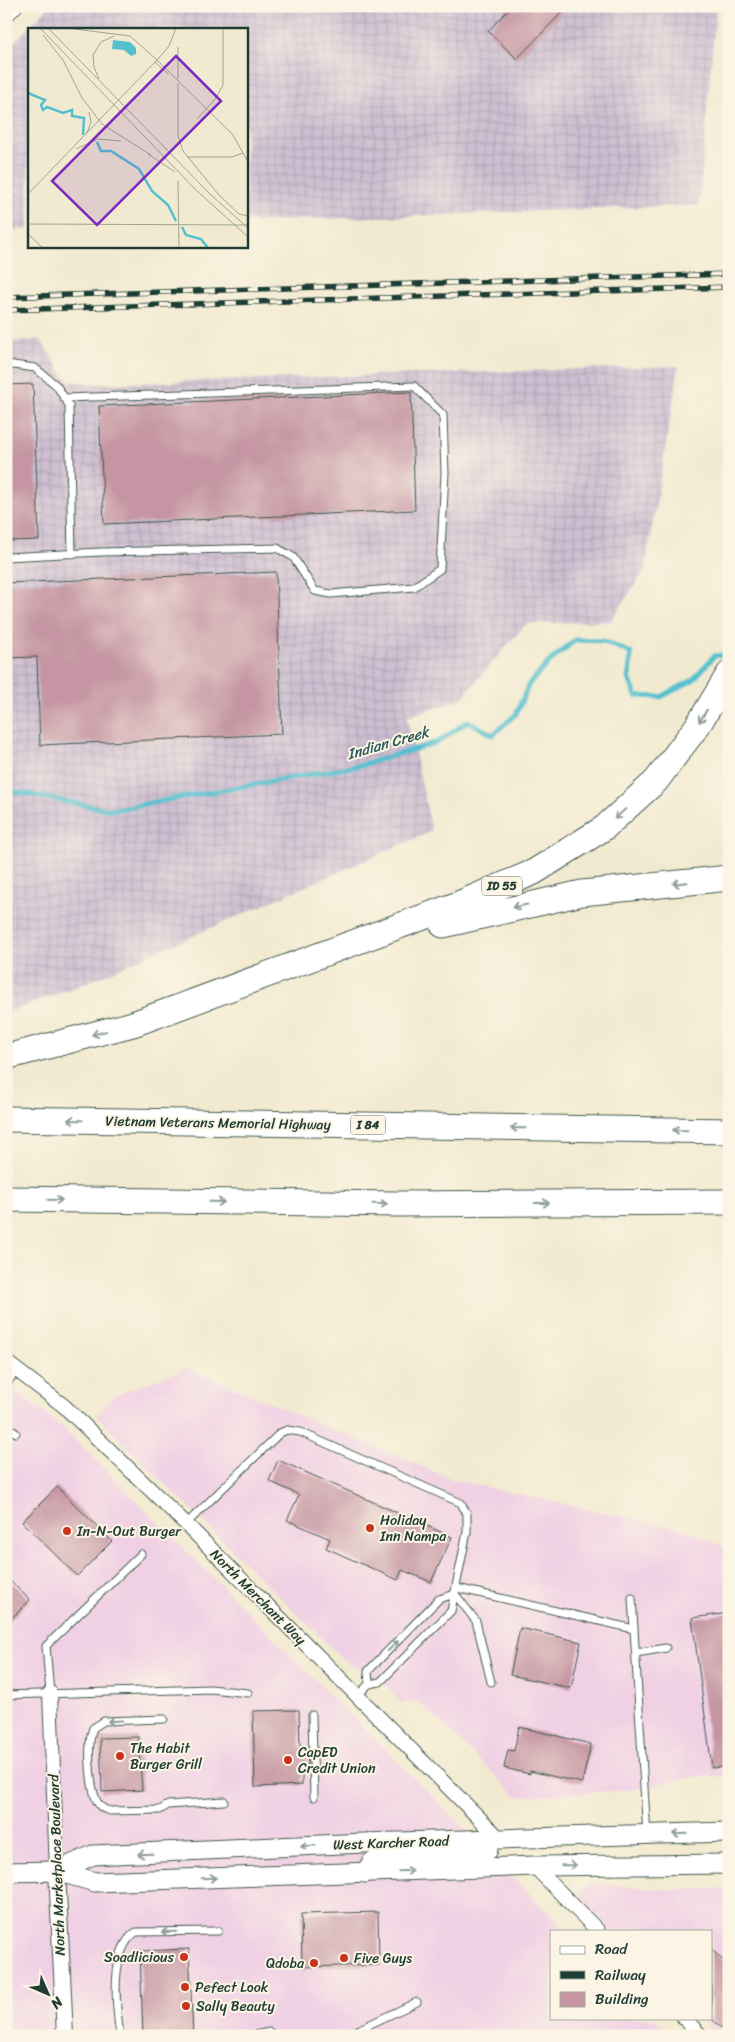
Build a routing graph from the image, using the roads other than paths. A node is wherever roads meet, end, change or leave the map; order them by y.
1 (14, 6) edge
2 (6, 14) edge
3 (6, 364) edge
4 (64, 398) junction
5 (72, 554) junction
6 (6, 557) edge
7 (729, 674) edge
8 (729, 878) edge
9 (133, 1024) junction
10 (6, 1057) edge
11 (6, 1119) edge
12 (729, 1131) edge
13 (6, 1199) edge
14 (729, 1202) edge
15 (12, 1366) edge
16 (6, 1385) edge
17 (6, 1426) edge
18 (16, 1433) dead end
19 (186, 1524) junction
20 (141, 1554) dead end
21 (456, 1591) junction
22 (632, 1598) dead end
23 (634, 1630) junction
24 (666, 1648) dead end
25 (636, 1653) junction
26 (491, 1682) dead end
27 (369, 1684) junction
28 (50, 1693) junction
29 (248, 1693) dead end
30 (6, 1695) edge
31 (357, 1696) junction
32 (312, 1715) dead end
33 (164, 1719) dead end
34 (314, 1797) dead end
35 (224, 1801) dead end
36 (729, 1832) edge
37 (647, 1835) junction
38 (501, 1840) junction
39 (729, 1864) edge
40 (534, 1866) junction
41 (57, 1871) junction
42 (6, 1872) edge
43 (364, 1873) junction
44 (597, 1930) edge
45 (218, 1931) dead end
46 (417, 2002) dead end
47 (686, 2020) edge
48 (65, 2036) edge
49 (120, 2036) edge
50 (249, 2036) edge
51 (272, 2036) edge
52 (345, 2036) edge
53 (701, 2036) edge

1 - 2 street
3 - 4 lane
4 - 5 lane
4 - 5 lane
5 - 6 lane
7 -> 9 highway, ID 55
8 -> 9 highway
9 -> 10 highway, ID 55
12 -> 11 highway, Vietnam Veterans Memorial Highway / I 84
13 -> 14 highway
15 - 16 lane
15 - 19 street, North Merchant Way
17 - 18 lane
19 - 21 lane
19 - 31 street, North Merchant Way
20 - 28 lane
21 - 23 lane
21 - 26 lane
21 - 27 lane
27 -> 21 lane
22 - 23 lane
23 - 25 lane
24 - 25 lane
25 - 37 lane
27 - 31 lane
28 - 29 lane
28 - 30 lane
28 - 41 street, North Marketplace Boulevard
31 - 38 street, North Merchant Way
32 - 34 lane
33 -> 35 lane
36 -> 37 main road, West Karcher Road
37 - 38 main road, West Karcher Road
38 -> 41 main road, West Karcher Road
38 - 43 main road
40 -> 39 main road, West Karcher Road
43 -> 40 main road, West Karcher Road
40 - 44 street
41 - 42 main road, West Karcher Road
41 -> 43 main road, West Karcher Road
41 - 48 street, North Marketplace Boulevard
45 -> 49 lane
46 - 52 lane
47 - 53 street
50 - 51 lane

